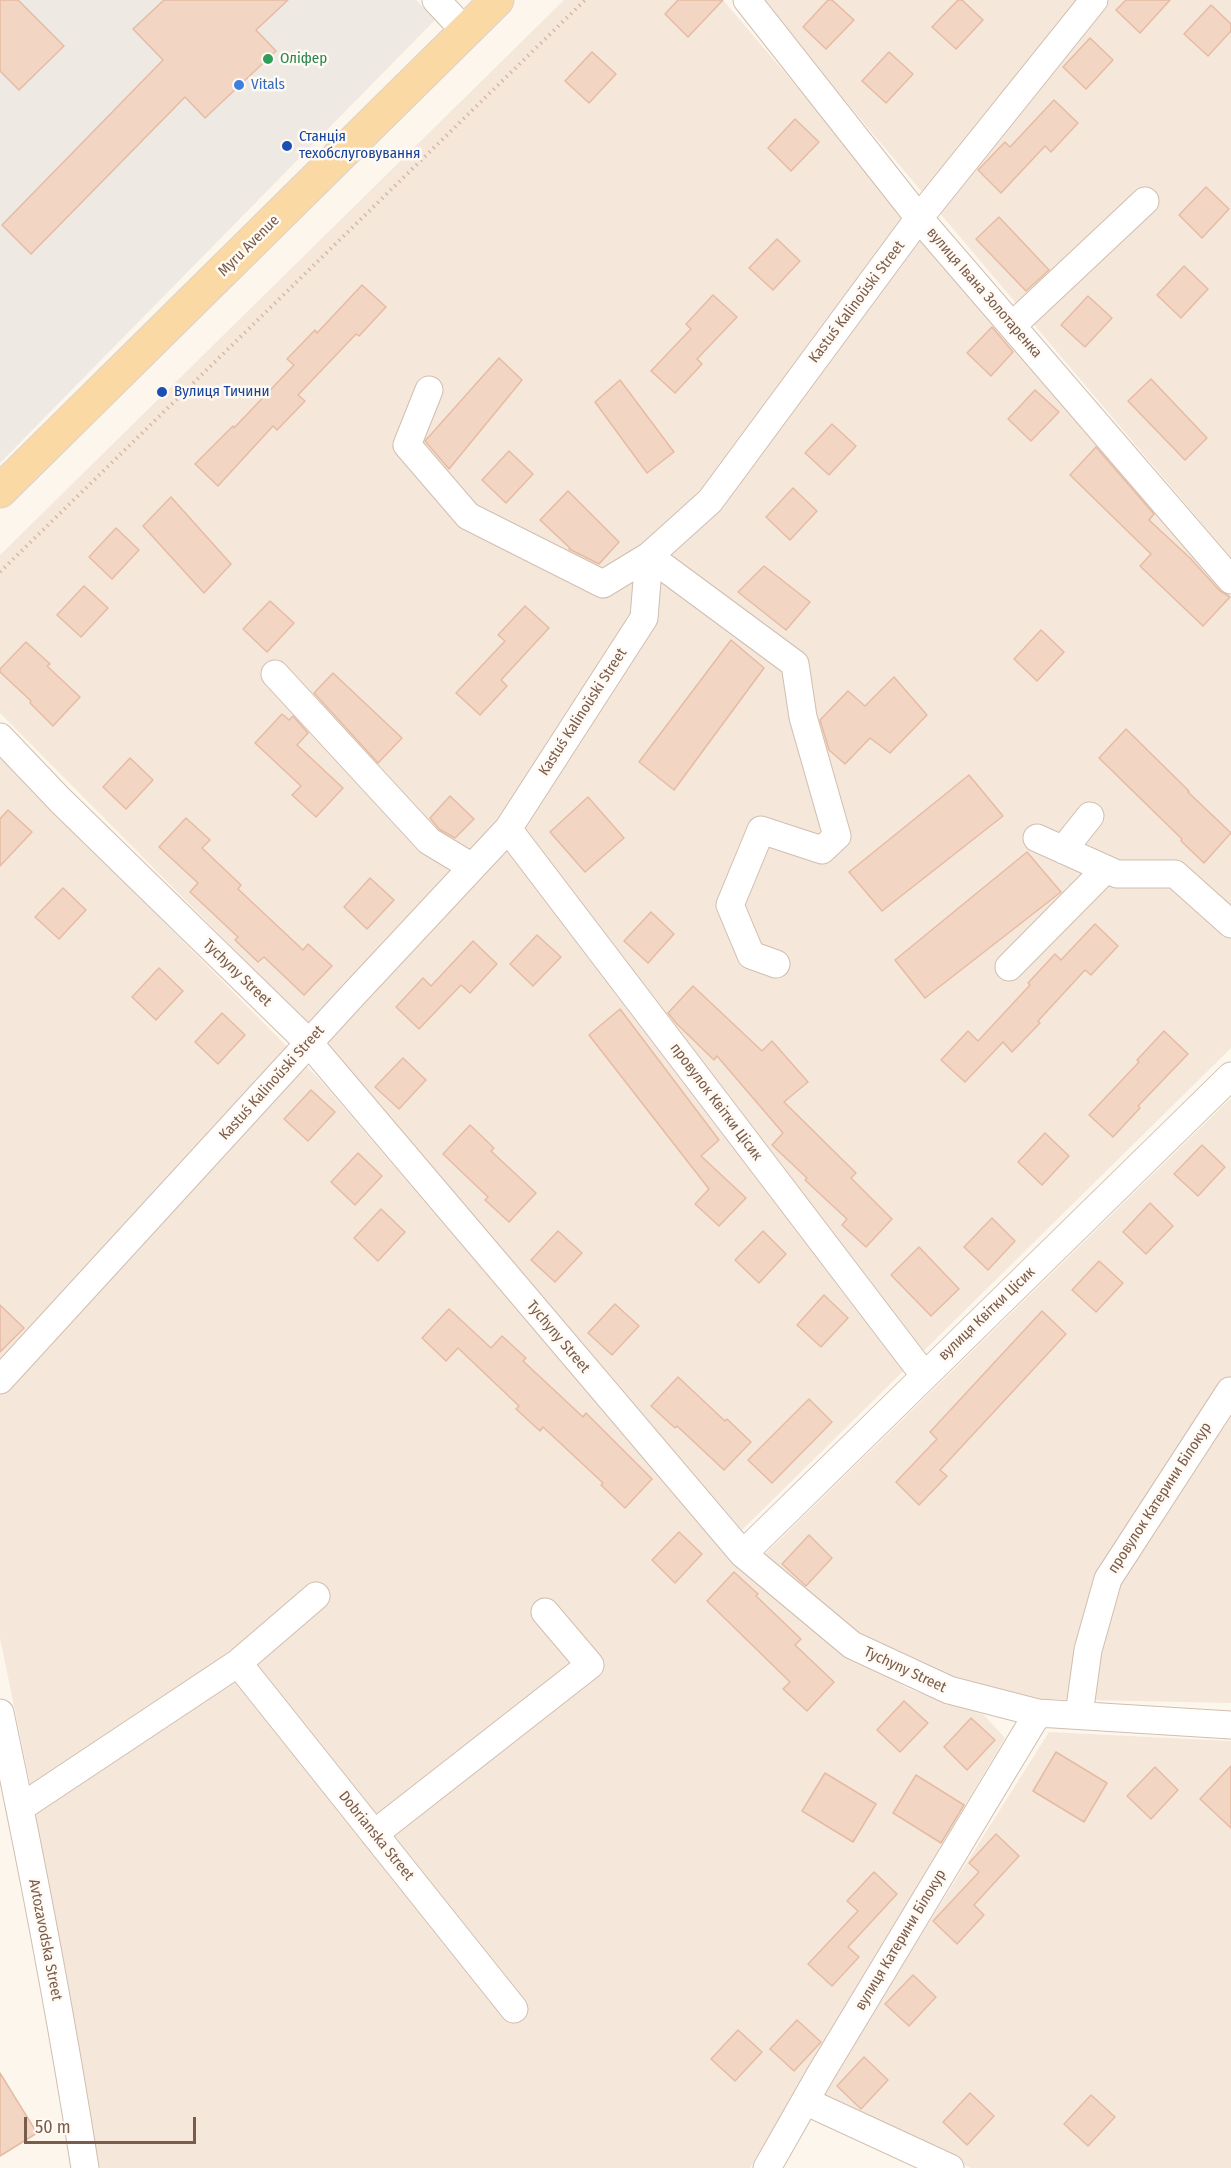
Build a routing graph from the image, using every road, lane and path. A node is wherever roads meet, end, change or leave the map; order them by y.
1 (436, 0) edge
2 (497, 0) edge
3 (585, 0) edge
4 (747, 0) edge
5 (1094, 0) edge
6 (466, 32) junction
7 (1145, 201) dead end
8 (920, 218) junction
9 (1012, 326) junction
10 (429, 390) dead end
11 (2, 483) edge
12 (649, 556) junction
13 (0, 572) edge
14 (1231, 580) edge
15 (275, 674) dead end
16 (0, 738) edge
17 (1090, 816) dead end
18 (508, 830) junction
19 (1037, 838) dead end
20 (1064, 850) junction
21 (472, 867) junction
22 (1106, 869) junction
23 (1231, 924) edge
24 (776, 963) dead end
25 (1009, 967) dead end
26 (309, 1043) junction
27 (1231, 1076) edge
28 (924, 1376) junction
29 (0, 1380) edge
30 (1230, 1391) edge
31 (743, 1554) junction
32 (316, 1596) dead end
33 (545, 1612) dead end
34 (238, 1663) junction
35 (0, 1713) edge
36 (1038, 1713) junction
37 (1079, 1715) junction
38 (1231, 1725) edge
39 (20, 1808) junction
40 (374, 1834) junction
41 (514, 2009) dead end
42 (805, 2101) junction
43 (85, 2168) edge
44 (767, 2168) edge
45 (950, 2168) edge

1 - 6 street
2 - 6 main road, Myru Avenue
3 - 13 path
4 - 8 street, вулиця Івана Золотаренка
5 - 8 street, Kastuś Kalinoŭski Street
6 - 11 main road, Myru Avenue
7 - 9 street
8 - 9 street, вулиця Івана Золотаренка
8 - 12 street, Kastuś Kalinoŭski Street
9 - 14 street, вулиця Івана Золотаренка
10 - 12 street
12 - 18 street, Kastuś Kalinoŭski Street
12 - 24 street
15 - 21 street
16 - 26 street, Tychyny Street
17 - 20 street
18 - 21 street, Kastuś Kalinoŭski Street
18 - 28 street, провулок Квітки Цісик
19 - 20 street
20 - 22 street
21 - 26 street, Kastuś Kalinoŭski Street
22 - 23 street
22 - 25 street
26 - 29 street, Kastuś Kalinoŭski Street
26 - 31 street, Tychyny Street
27 - 28 street, вулиця Квітки Цісик
28 - 31 street, вулиця Квітки Цісик
30 - 37 street, провулок Катерини Білокур
31 - 36 street, Tychyny Street
32 - 34 street
33 - 40 street
34 - 39 street
34 - 40 street, Dobrianska Street
35 - 39 street, Avtozavodska Street
36 - 37 street, Tychyny Street
36 - 42 street, вулиця Катерини Білокур
37 - 38 street, Tychyny Street
39 - 43 street, Avtozavodska Street
40 - 41 street, Dobrianska Street
42 - 44 street, вулиця Катерини Білокур
42 - 45 street

